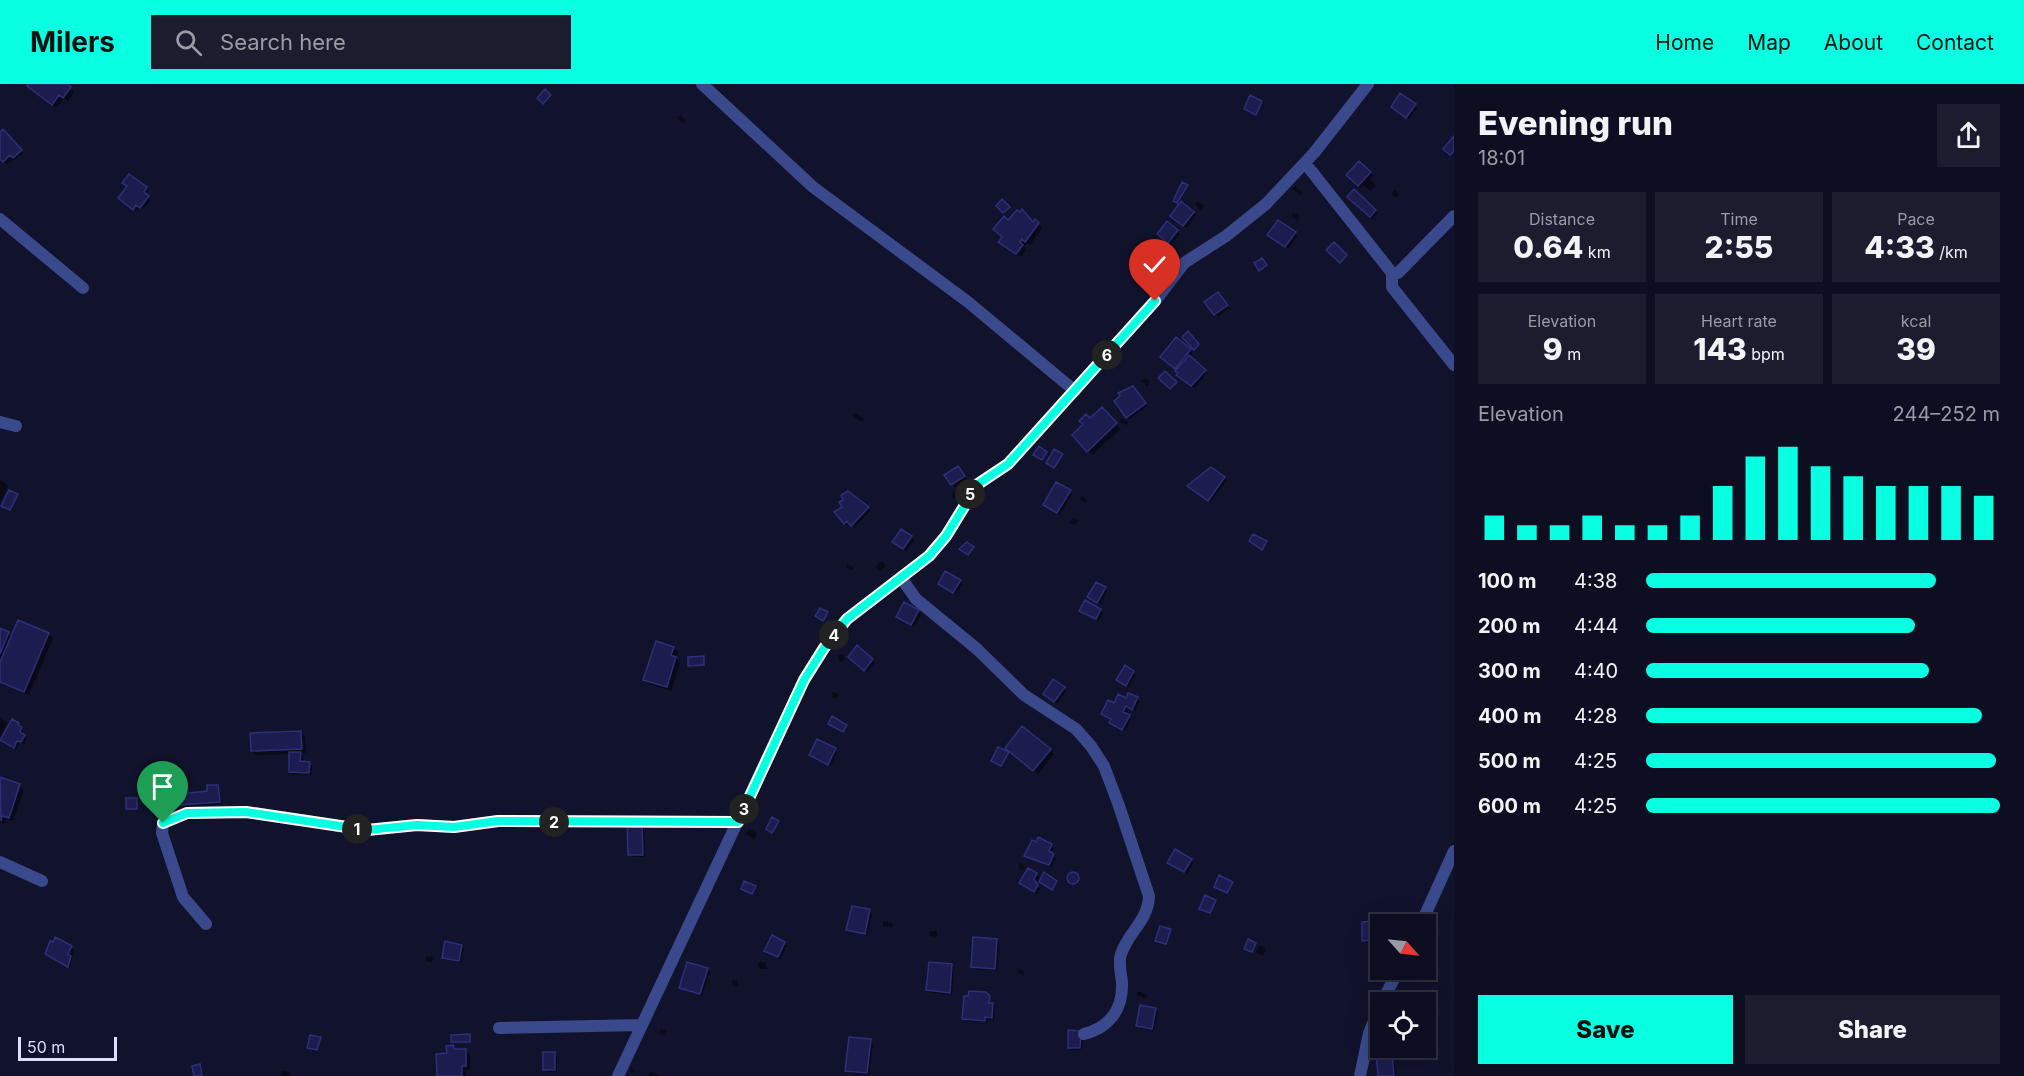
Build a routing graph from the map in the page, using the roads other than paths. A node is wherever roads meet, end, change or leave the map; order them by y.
1 (702, 84) edge
2 (1368, 84) edge
3 (1305, 163) junction
4 (1454, 216) edge
5 (0, 219) edge
6 (1392, 273) junction
7 (83, 288) dead end
8 (1454, 365) edge
9 (1075, 390) junction
10 (0, 422) edge
11 (16, 426) dead end
12 (902, 579) junction
13 (738, 822) junction
14 (1454, 851) edge
15 (0, 862) edge
16 (42, 881) dead end
17 (1426, 914) edge
18 (206, 924) dead end
19 (641, 1025) junction
20 (499, 1028) dead end
21 (1370, 1031) edge
22 (1084, 1034) dead end
23 (618, 1076) edge
24 (1360, 1076) edge

1 - 9 street
2 - 3 street
3 - 6 street
3 - 9 street
4 - 6 street
5 - 7 street
6 - 8 street
9 - 12 street
10 - 11 street
12 - 13 street
12 - 22 street
13 - 18 street
13 - 19 street
14 - 17 street
15 - 16 street
19 - 20 street
19 - 23 street
21 - 24 street

